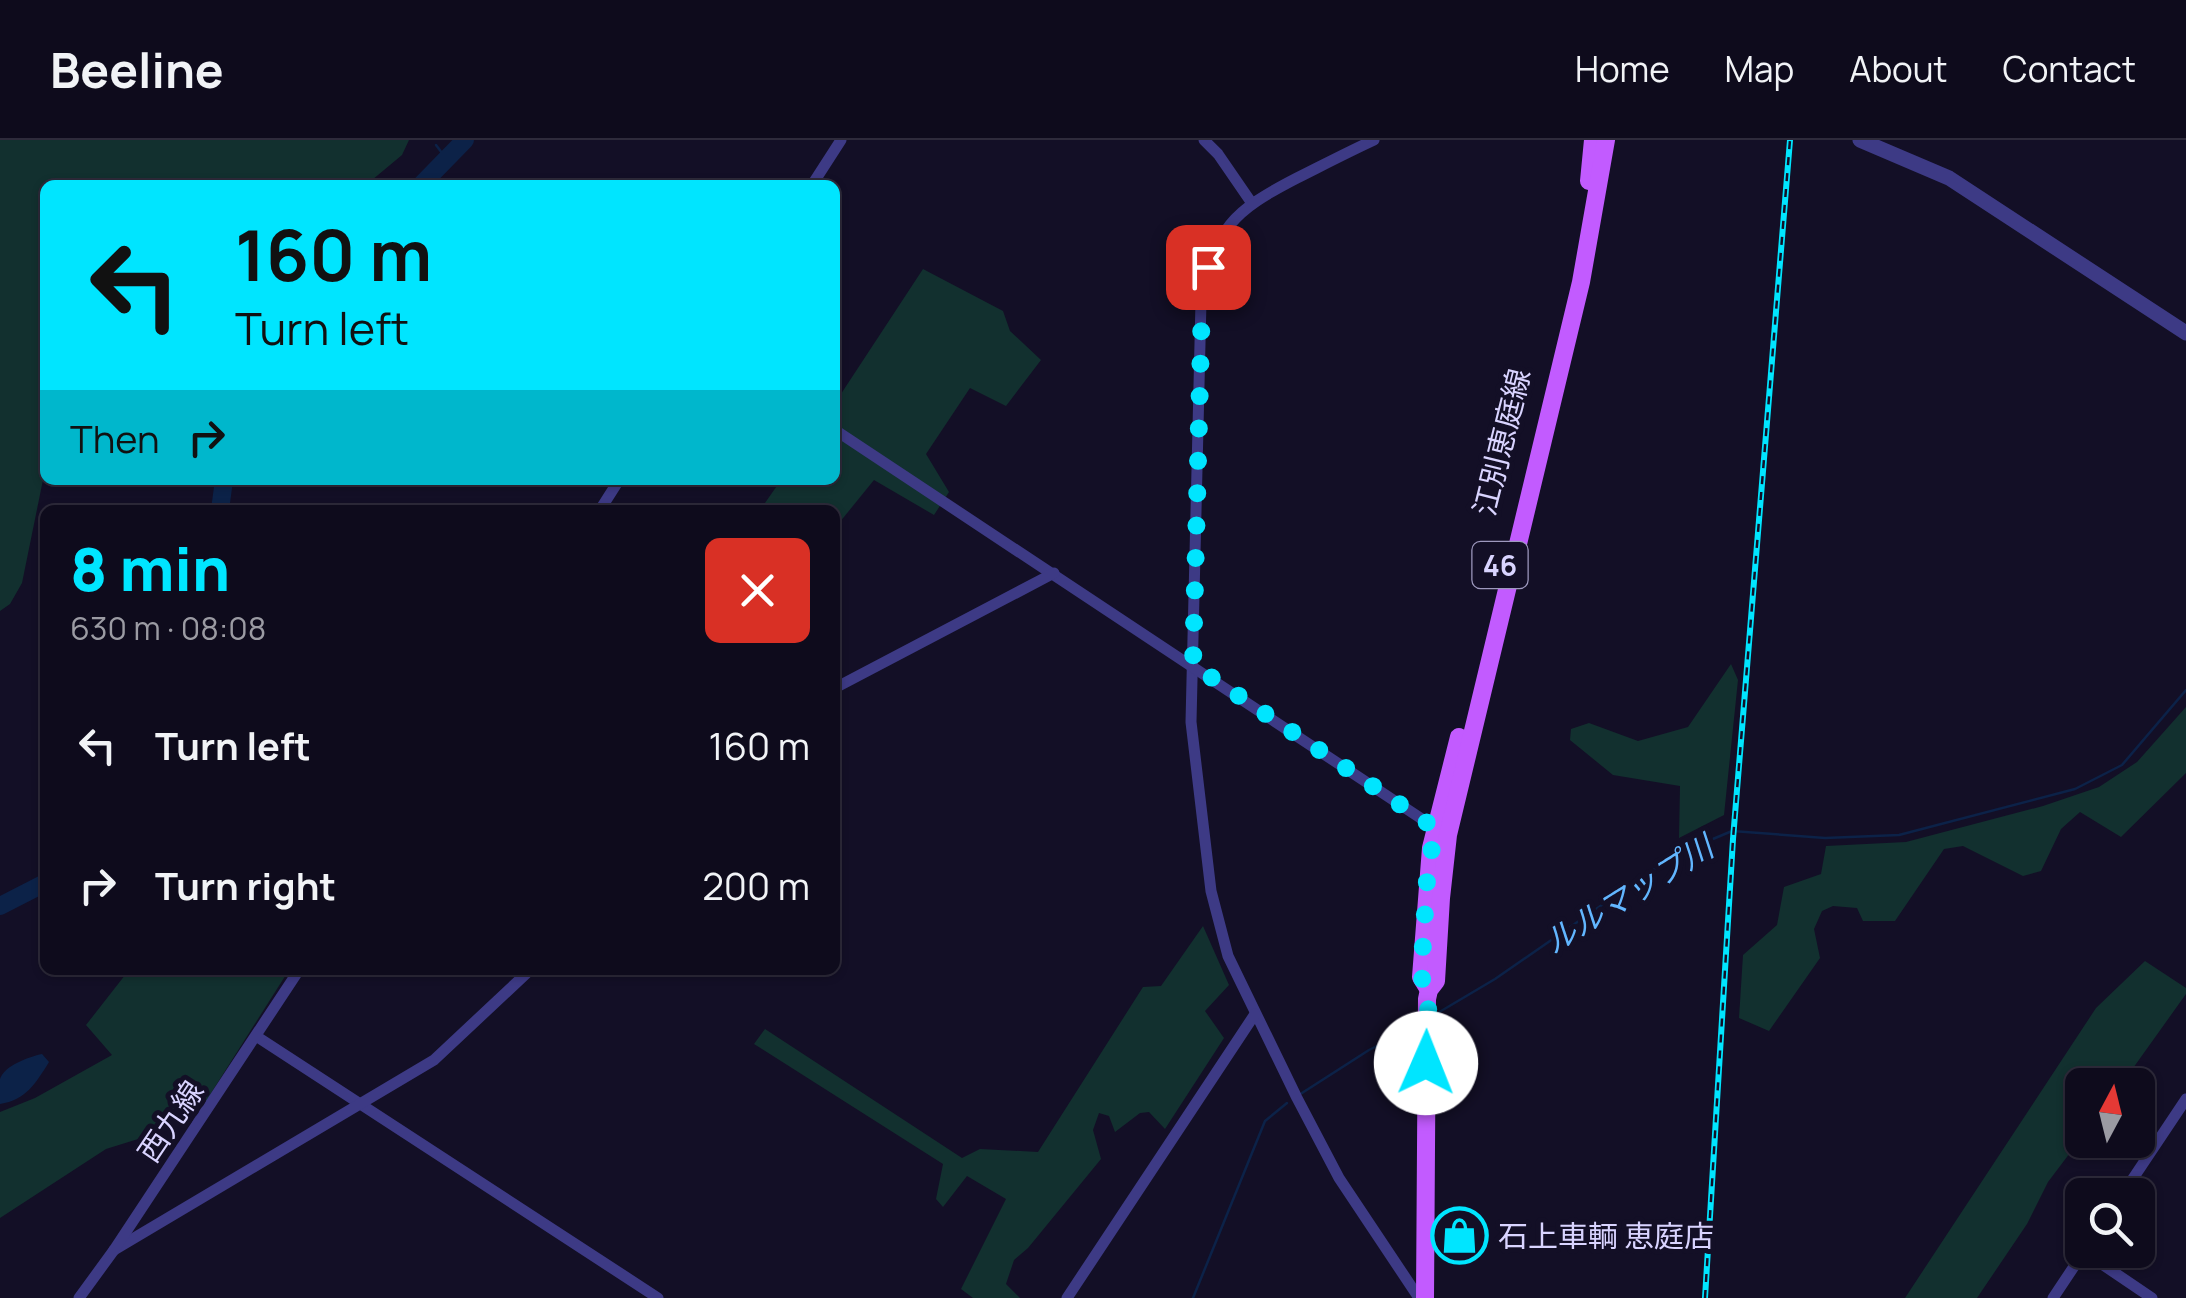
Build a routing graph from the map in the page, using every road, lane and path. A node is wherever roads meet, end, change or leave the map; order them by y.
1 (841, 140) edge
2 (1204, 140) edge
3 (1374, 140) edge
4 (1593, 140) edge
5 (1606, 140) edge
6 (1860, 140) edge
7 (815, 180) edge
8 (1250, 202) junction
9 (2186, 333) edge
10 (840, 433) edge
11 (1054, 573) junction
12 (1193, 665) junction
13 (840, 685) edge
14 (1441, 831) junction
15 (295, 975) edge
16 (525, 975) edge
17 (1254, 1014) junction
18 (256, 1036) junction
19 (2186, 1098) edge
20 (361, 1106) junction
21 (2133, 1178) edge
22 (114, 1250) junction
23 (2073, 1268) edge
24 (2109, 1268) edge
25 (79, 1298) edge
26 (658, 1298) edge
27 (1066, 1298) edge
28 (1422, 1298) edge
29 (2053, 1298) edge
30 (2152, 1298) edge

1 - 7 street
2 - 8 street
3 - 8 street
4 - 14 main road, 江別恵庭線 / 46
5 - 14 main road, 江別恵庭線 / 46
6 - 9 street
8 - 12 street
10 - 11 street
11 - 12 street
11 - 13 street
12 - 14 street
12 - 17 street
14 - 28 main road, 江別恵庭線 / 46
15 - 18 street, 西九線
16 - 20 street
17 - 27 street
17 - 28 street
18 - 20 street
18 - 22 street, 西九線
19 - 21 street
20 - 22 street
20 - 26 street
22 - 25 street, 西九線
23 - 29 street
24 - 30 street

